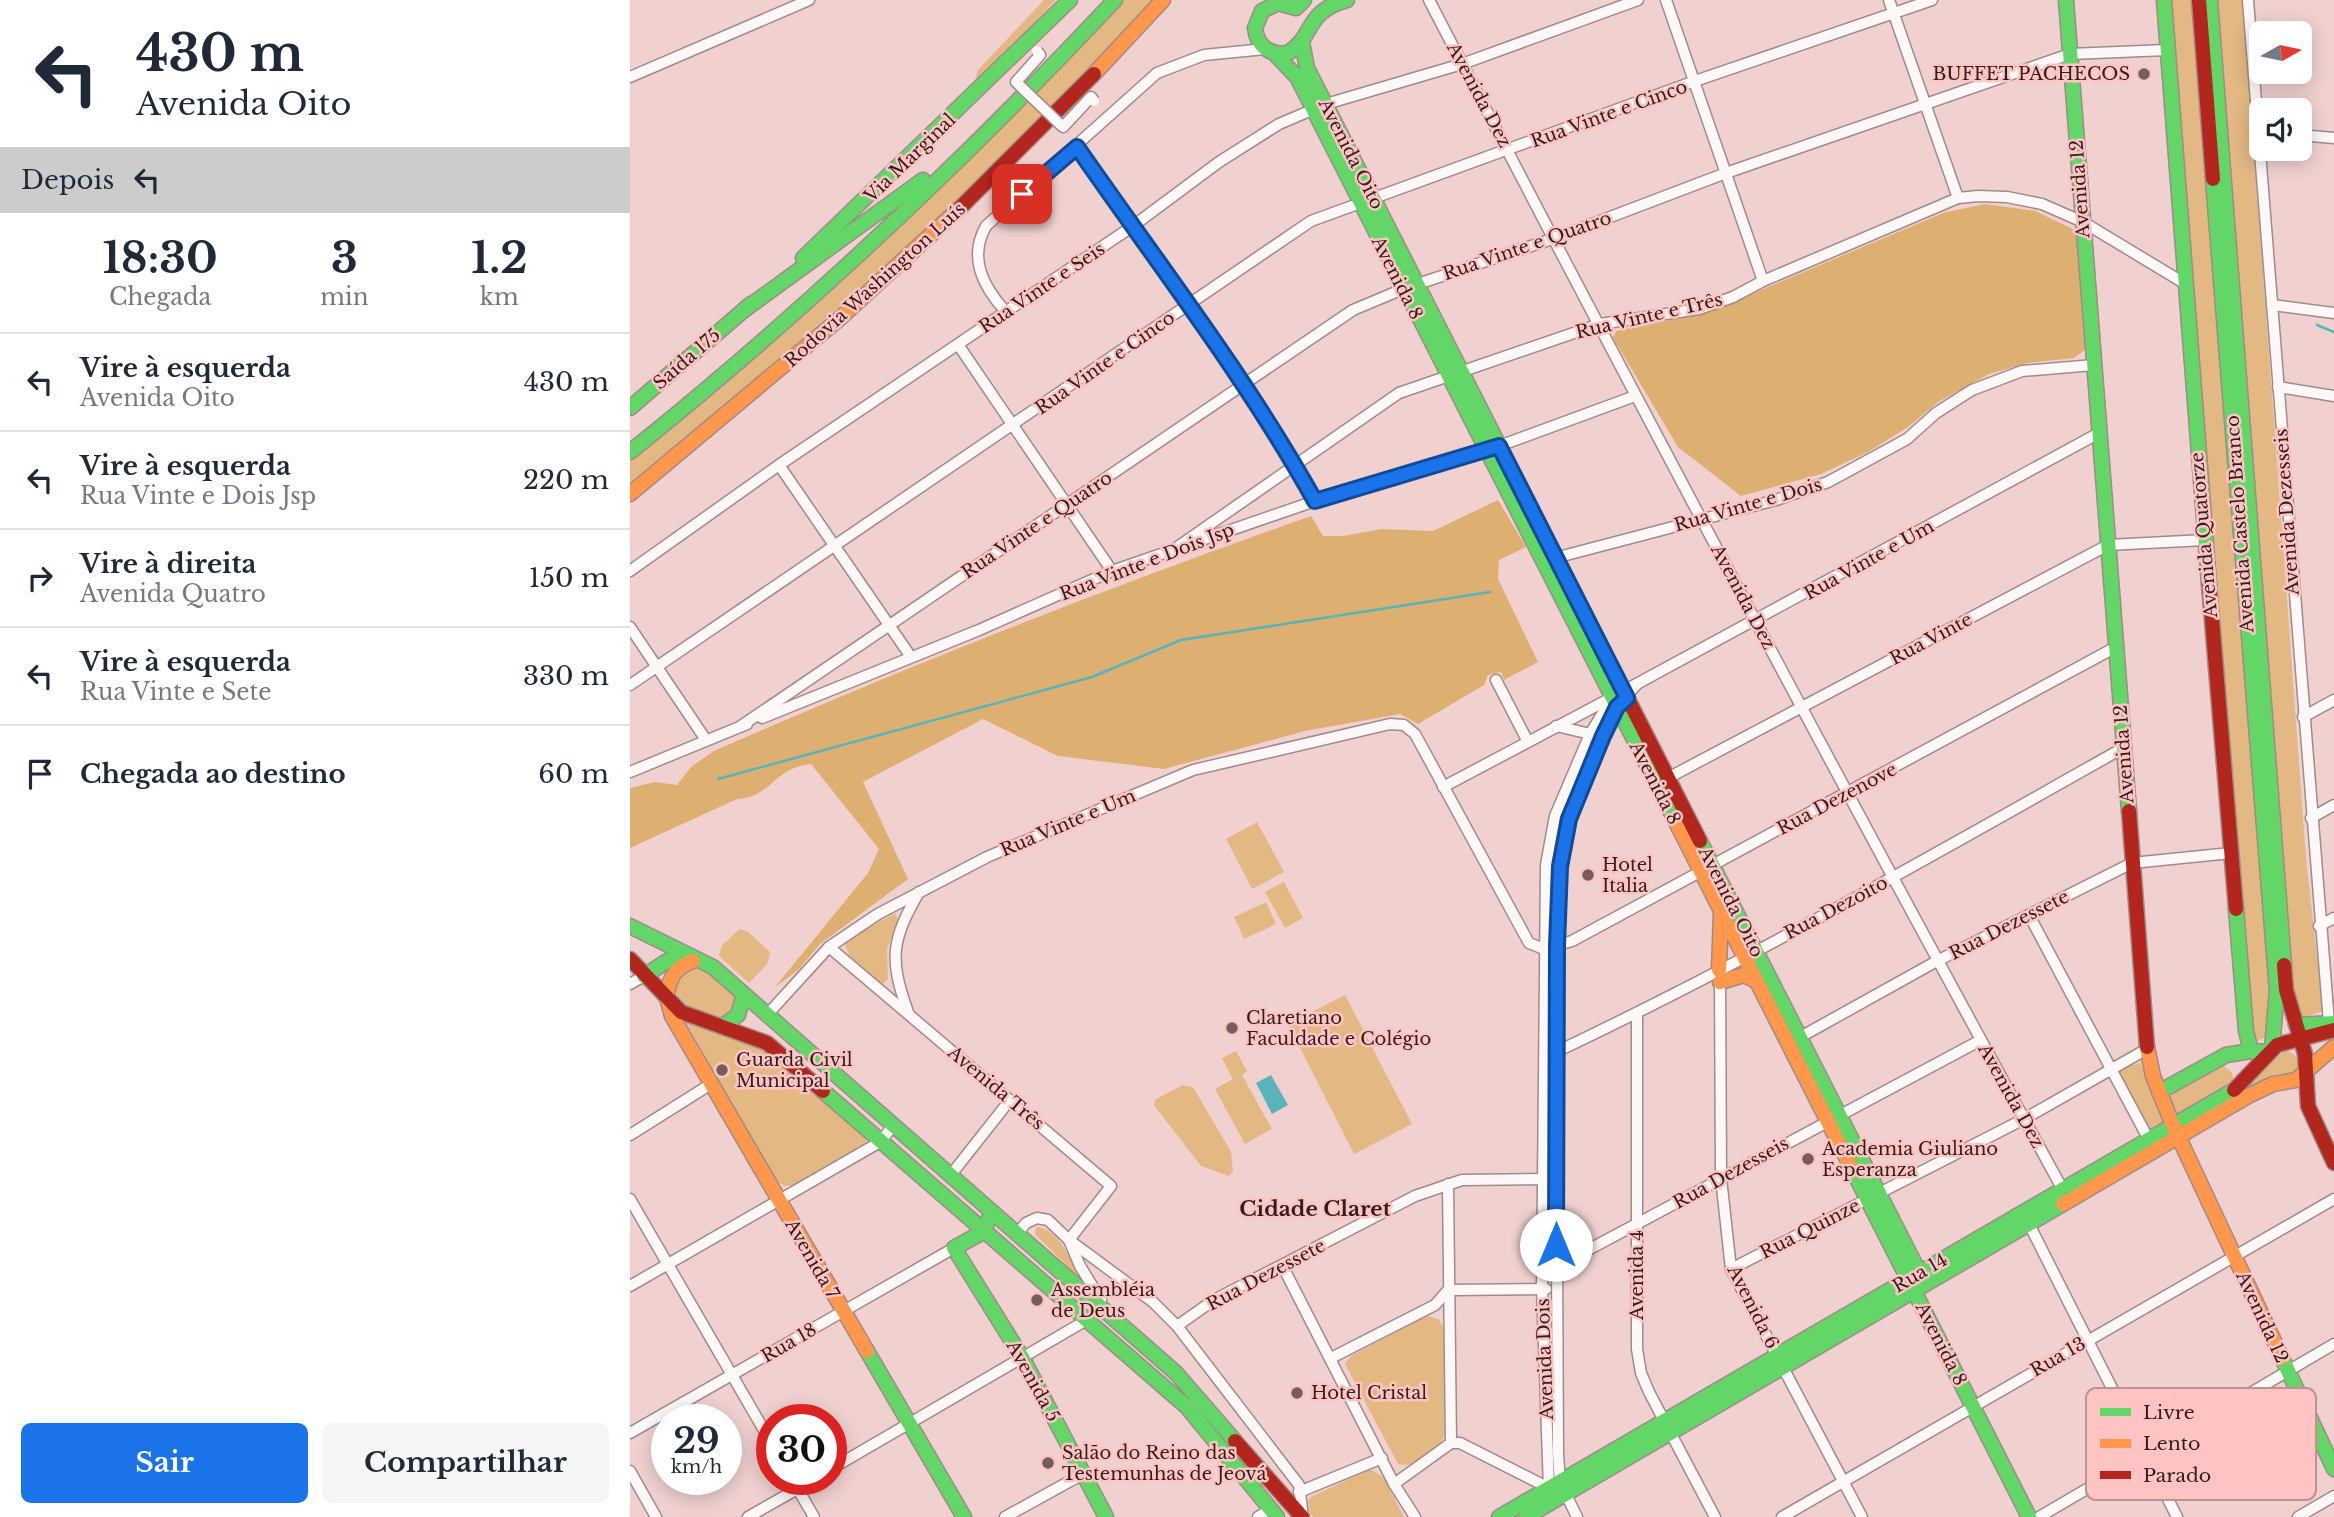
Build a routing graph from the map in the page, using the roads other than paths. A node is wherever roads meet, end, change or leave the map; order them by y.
1 (775, 0) edge
2 (809, 0) edge
3 (1070, 0) edge
4 (1115, 0) edge
5 (1163, 0) edge
6 (1429, 0) edge
7 (1638, 0) edge
8 (1666, 0) edge
9 (1889, 0) edge
10 (1932, 0) edge
11 (2066, 0) edge
12 (2164, 0) edge
13 (2199, 0) edge
14 (2210, 0) edge
15 (2248, 0) edge
16 (1336, 1) edge
17 (1300, 4) edge
18 (781, 13) junction
19 (1894, 13) junction
20 (1304, 36) junction
21 (2167, 50) junction
22 (1037, 51) dead end
23 (1270, 51) junction
24 (2070, 54) junction
25 (1462, 64) junction
26 (630, 78) edge
27 (1695, 82) junction
28 (2257, 98) edge
29 (1094, 101) dead end
30 (1927, 102) junction
31 (1320, 107) junction
32 (1005, 114) junction
33 (2312, 136) edge
34 (2334, 138) edge
35 (1077, 147) junction
36 (1508, 151) junction
37 (2262, 161) edge
38 (1726, 173) junction
39 (1958, 198) junction
40 (1366, 200) junction
41 (2083, 222) junction
42 (1133, 226) junction
43 (1555, 238) junction
44 (1763, 281) junction
45 (2183, 283) junction
46 (1409, 286) junction
47 (1190, 305) junction
48 (2272, 305) junction
49 (744, 310) junction
50 (1005, 311) junction
51 (2334, 313) edge
52 (1600, 324) junction
53 (959, 345) junction
54 (2094, 365) junction
55 (1453, 372) junction
56 (1243, 386) junction
57 (2278, 387) junction
58 (1635, 396) junction
59 (2334, 396) edge
60 (630, 408) edge
61 (1013, 427) junction
62 (2099, 433) junction
63 (1492, 448) junction
64 (630, 452) edge
65 (1294, 464) junction
66 (779, 465) junction
67 (630, 494) edge
68 (1315, 501) junction
69 (1067, 506) junction
70 (1702, 518) junction
71 (2205, 540) junction
72 (2108, 545) junction
73 (836, 547) junction
74 (1173, 550) junction
75 (1549, 560) junction
76 (630, 571) edge
77 (1112, 571) junction
78 (1756, 622) junction
79 (888, 625) junction
80 (630, 627) edge
81 (2116, 647) junction
82 (911, 657) junction
83 (657, 665) junction
84 (1496, 680) dead end
85 (630, 685) edge
86 (1623, 696) junction
87 (2334, 700) edge
88 (1801, 707) junction
89 (2303, 717) junction
90 (741, 726) junction
91 (1556, 726) junction
92 (1590, 734) junction
93 (1603, 736) junction
94 (706, 740) junction
95 (1528, 742) junction
96 (2123, 748) junction
97 (630, 772) edge
98 (1662, 781) junction
99 (1443, 787) junction
100 (1847, 794) junction
101 (2334, 805) edge
102 (2311, 818) junction
103 (2231, 853) junction
104 (2132, 863) junction
105 (1707, 870) junction
106 (1892, 878) junction
107 (919, 892) junction
108 (1721, 913) junction
109 (2029, 915) junction
110 (2334, 918) edge
111 (630, 926) edge
112 (2319, 926) junction
113 (1557, 945) junction
114 (829, 947) junction
115 (1544, 949) junction
116 (1750, 954) junction
117 (630, 959) edge
118 (699, 960) junction
119 (1937, 961) junction
120 (644, 976) junction
121 (1701, 980) junction
122 (1720, 981) junction
123 (1756, 981) junction
124 (630, 984) edge
125 (2282, 991) junction
126 (743, 996) junction
127 (667, 998) junction
128 (909, 1014) junction
129 (1637, 1014) junction
130 (766, 1016) junction
131 (2332, 1025) edge
132 (723, 1026) junction
133 (2298, 1031) junction
134 (1980, 1040) junction
135 (1794, 1041) junction
136 (2334, 1048) edge
137 (1543, 1049) junction
138 (2147, 1049) junction
139 (2270, 1050) junction
140 (2251, 1051) junction
141 (1556, 1052) junction
142 (1544, 1066) junction
143 (1556, 1066) junction
144 (2110, 1070) junction
145 (2304, 1072) junction
146 (711, 1084) junction
147 (2160, 1092) junction
148 (1010, 1100) junction
149 (871, 1107) junction
150 (1833, 1118) junction
151 (2024, 1119) junction
152 (859, 1123) junction
153 (893, 1126) junction
154 (2176, 1132) junction
155 (630, 1135) edge
156 (2149, 1140) junction
157 (880, 1142) junction
158 (923, 1152) junction
159 (2334, 1163) edge
160 (908, 1166) junction
161 (950, 1176) junction
162 (1721, 1178) junction
163 (1543, 1179) junction
164 (1556, 1179) junction
165 (1448, 1184) junction
166 (2063, 1190) junction
167 (1873, 1195) junction
168 (630, 1199) edge
169 (2334, 1199) edge
170 (779, 1202) junction
171 (992, 1212) junction
172 (2029, 1224) junction
173 (1637, 1225) junction
174 (983, 1231) junction
175 (1017, 1234) junction
176 (1069, 1240) junction
177 (954, 1248) junction
178 (2233, 1257) junction
179 (668, 1264) junction
180 (1282, 1265) junction
181 (1556, 1266) junction
182 (1731, 1269) junction
183 (1914, 1282) junction
184 (630, 1286) edge
185 (1542, 1289) junction
186 (1556, 1289) junction
187 (1448, 1290) junction
188 (843, 1311) junction
189 (1085, 1321) junction
190 (1120, 1324) junction
191 (1177, 1326) junction
192 (2088, 1340) junction
193 (2334, 1344) edge
194 (1331, 1358) junction
195 (1023, 1359) junction
196 (1780, 1361) junction
197 (2287, 1371) junction
198 (732, 1376) junction
199 (2112, 1388) edge
200 (2258, 1388) edge
201 (2295, 1388) edge
202 (1973, 1406) junction
203 (756, 1417) edge
204 (910, 1424) junction
205 (1667, 1427) junction
206 (2316, 1431) edge
207 (630, 1433) edge
208 (1451, 1443) junction
209 (1382, 1458) junction
210 (847, 1460) edge
211 (2334, 1469) edge
212 (630, 1471) edge
213 (1083, 1474) junction
214 (1844, 1481) junction
215 (1394, 1484) junction
216 (1558, 1488) junction
217 (2086, 1489) edge
218 (1299, 1492) junction
219 (779, 1495) edge
220 (801, 1495) edge
221 (2334, 1496) edge
222 (2169, 1500) edge
223 (1268, 1515) edge
224 (656, 1517) edge
225 (748, 1517) edge
226 (814, 1517) edge
227 (964, 1517) edge
228 (1005, 1517) edge
229 (1107, 1517) edge
230 (1302, 1517) edge
231 (1415, 1517) edge
232 (1499, 1517) edge
233 (1526, 1517) edge
234 (1577, 1517) edge
235 (1715, 1517) edge
236 (1782, 1517) edge
237 (1863, 1517) edge
238 (2029, 1517) edge
239 (2039, 1517) edge
240 (2177, 1517) edge
241 (2298, 1517) edge

1 - 18 street
2 - 18 street
3 - 49 main road, Via Marginal
4 - 32 main road, Rodovia Washington Luís
5 - 67 main road, Rodovia Washington Luís
6 - 25 street, Avenida Dez
7 - 25 street, Rua Vinte e Seis
8 - 27 street
9 - 19 street
10 - 19 street, Rua Vinte e Cinco
11 - 24 main road, Avenida 12
12 - 21 main road, Avenida Quatorze
13 - 125 main road, Avenida Castelo Branco
14 - 125 main road, Avenida Castelo Branco
15 - 28 street, Avenida Dezesseis
16 - 20 main road
17 - 23 main road
18 - 26 street
19 - 27 street, Rua Vinte e Cinco
19 - 30 street
20 - 23 main road
20 - 31 main road, Avenida Oito
21 - 24 street, Rua Vinte e Quatro
21 - 45 main road, Avenida Quatorze
22 - 29 street, bridge
23 - 31 main road
23 - 35 street
24 - 30 street, Rua Vinte e Quatro
24 - 41 main road, Avenida 12
25 - 31 street, Rua Vinte e Seis
25 - 36 street, Avenida Dez
27 - 36 street, Rua Vinte e Cinco
27 - 38 street
30 - 38 street, Rua Vinte e Quatro
30 - 39 street
31 - 40 main road, Avenida Oito
31 - 42 street, Rua Vinte e Seis
32 - 49 main road
32 - 64 main road, Rodovia Washington Luís
33 - 34 street
35 - 42 street
35 - 50 street
36 - 40 street, Rua Vinte e Cinco
36 - 43 street, Avenida Dez
37 - 48 street, Avenida Dezesseis
38 - 43 street, Rua Vinte e Quatro
38 - 44 street
39 - 41 street, Rua Vinte e Três
39 - 44 street, Rua Vinte e Três
40 - 46 main road, Avenida Oito
40 - 47 street, Rua Vinte e Cinco
41 - 45 street, Rua Vinte e Três
41 - 54 main road, Avenida 12
42 - 47 street
42 - 50 street, Rua Vinte e Seis
43 - 46 street, Rua Vinte e Quatro
43 - 52 street, Avenida Dez
44 - 52 street, Rua Vinte e Três
45 - 71 main road, Avenida Quatorze
46 - 55 main road, Avenida Oito
46 - 56 street, Rua Vinte e Quatro
47 - 56 street
47 - 61 street, Rua Vinte e Cinco
48 - 51 street
48 - 57 street, Avenida Dezesseis
49 - 60 main road, Saída 175
50 - 53 street, Rua Vinte e Seis
52 - 55 street, Rua Vinte e Três
52 - 58 street, Avenida Dez
53 - 61 street
53 - 66 street, Rua Vinte e Seis
54 - 62 main road, Avenida 12
54 - 70 street, Rua Vinte e Dois
55 - 63 main road, Avenida Oito
55 - 65 street, Rua Vinte e Três
56 - 65 street
56 - 69 street, Rua Vinte e Quatro
57 - 59 street
57 - 89 street, Avenida Dezesseis
58 - 63 street, Rua Vinte e Dois Jsp
58 - 70 street, Avenida Dez
61 - 69 street
61 - 73 street, Rua Vinte e Cinco
62 - 72 main road, Avenida 12
62 - 78 street, Rua Vinte e Um
63 - 68 street, Rua Vinte e Dois Jsp
63 - 75 main road, Avenida Oito
65 - 68 street
65 - 74 street, Rua Vinte e Três
66 - 73 street
66 - 76 street, Rua Vinte e Seis
68 - 74 street, Rua Vinte e Dois Jsp
69 - 77 street
69 - 79 street, Rua Vinte e Quatro
70 - 75 street, Rua Vinte e Dois
70 - 78 street, Avenida Dez
71 - 72 street, Rua Vinte
71 - 103 main road, Avenida Quatorze
72 - 81 main road, Avenida 12
72 - 88 street, Rua Vinte
73 - 79 street
73 - 83 street, Rua Vinte e Cinco
74 - 77 street, Rua Vinte e Dois Jsp
75 - 86 main road, Avenida Oito
77 - 82 street, Rua Vinte e Dois Jsp
78 - 86 street, Rua Vinte e Um
78 - 88 street, Avenida Dez
79 - 82 street
79 - 90 street, Rua Vinte e Quatro
80 - 83 street
81 - 96 main road, Avenida 12
81 - 100 street, Rua Dezenove
82 - 90 street, Rua Vinte e Dois Jsp
83 - 85 street, Rua Vinte e Cinco
83 - 94 street
84 - 95 street
86 - 91 street, Rua Vinte e Um
86 - 92 street, Avenida Dois
86 - 93 street, Avenida Dois
86 - 98 main road, Avenida Oito
87 - 89 street
88 - 98 street, Rua Vinte
88 - 100 street, Avenida Dez
89 - 102 street, Avenida Dezesseis
90 - 94 street, Rua Vinte e Dois Jsp
91 - 92 street
91 - 95 street, Rua Vinte e Um
92 - 93 street
92 - 115 street, Avenida Dois
93 - 113 street, Avenida Dois
94 - 97 street, Rua Vinte e Dois Jsp
95 - 99 street, Rua Vinte e Um
96 - 104 main road, Avenida 12
96 - 106 street, Rua Dezoito
98 - 105 main road, Avenida 8
99 - 107 street, Rua Vinte e Um
99 - 115 street
100 - 105 street, Rua Dezenove
100 - 106 street, Avenida Dez
101 - 102 street
102 - 112 street, Avenida Dezesseis
103 - 104 street, Rua Dezessete
103 - 140 main road, Avenida Quatorze
104 - 109 street, Rua Dezessete
104 - 138 main road, Avenida 12
105 - 108 main road, Avenida 8
105 - 113 street, Rua Dezenove
105 - 116 main road, Avenida Oito
106 - 116 street, Rua Dezoito
106 - 119 street, Avenida Dez
107 - 114 street, Rua Vinte e Um
107 - 128 street
108 - 116 main road, Avenida 8
108 - 122 main road
109 - 119 street, Rua Dezessete
109 - 144 street
110 - 112 street
111 - 118 main road
112 - 131 street, Avenida Dezesseis
113 - 115 street, Rua Dezenove
113 - 141 street, Avenida Dois
114 - 128 street, Avenida Três
114 - 130 street, Rua Vinte e Um
115 - 137 street, Avenida Dois
116 - 122 street, Rua Dezoito
116 - 123 main road, Avenida 8
116 - 135 main road, Avenida Oito
117 - 120 main road
118 - 120 main road
118 - 126 main road
118 - 127 main road
119 - 134 street, Avenida Dez
119 - 135 street, Rua Dezessete
120 - 124 street
120 - 127 main road
121 - 122 street, Rua Dezoito
121 - 122 street
121 - 129 street, Rua Dezoito
122 - 123 main road
122 - 162 street, Avenida 6
123 - 135 main road, Avenida 8
125 - 133 main road, Avenida Castelo Branco
125 - 139 main road, Avenida Castelo Branco
126 - 130 main road
126 - 132 main road
127 - 132 main road
127 - 146 main road, Avenida 7
128 - 148 street, Avenida Três
129 - 141 street, Rua Dezoito
129 - 173 street, Avenida 4
130 - 132 main road
130 - 149 main road
131 - 133 main road
132 - 152 main road
133 - 139 main road
133 - 145 main road, Avenida Castelo Branco
134 - 150 street, Rua Dezesseis
134 - 151 street, Avenida Dez
135 - 150 main road, Avenida 8
136 - 145 main road, Rua 14
137 - 141 street
137 - 142 street, Avenida Dois
138 - 144 street, Rua Quinze
138 - 147 main road, Avenida 12
139 - 140 main road
139 - 154 main road, Rua 14
140 - 147 main road
141 - 143 street, Avenida Dois
142 - 143 street
142 - 163 street, Avenida Dois
143 - 164 street, Avenida Dois
144 - 151 street, Rua Quinze
144 - 156 street
145 - 154 main road, Rua 14
145 - 159 main road, Avenida Castelo Branco
146 - 155 street
146 - 170 main road, Avenida 7
147 - 154 main road, Avenida 12
148 - 161 street
148 - 176 street, Avenida Três
149 - 152 main road
149 - 153 main road
150 - 162 street, Rua Dezesseis
150 - 167 main road, Avenida 8
151 - 166 street, Avenida Dez
151 - 167 street, Rua Quinze
152 - 157 main road
153 - 157 street
153 - 158 main road
154 - 156 main road, Rua 14
154 - 172 main road, Rua 14
154 - 178 main road, Avenida 12
156 - 166 main road, Rua 14
157 - 160 main road
157 - 170 street
158 - 160 main road
158 - 161 main road
160 - 174 main road
161 - 171 main road
162 - 173 street, Rua Dezesseis
162 - 182 street, Avenida 6
163 - 164 street, Rua Dezessete
163 - 165 street, Rua Dezessete
163 - 185 street, Avenida Dois
164 - 181 street, Avenida Dois
165 - 180 street, Rua Dezessete
165 - 187 street
166 - 183 main road, Rua 14
167 - 182 street, Rua Quinze
167 - 183 main road, Avenida 8
168 - 179 street
169 - 178 street, Rua 13
170 - 179 street
170 - 188 main road, Avenida 7
171 - 174 main road
171 - 175 main road
172 - 183 main road, Rua 14
172 - 192 street
173 - 181 street, Rua Dezesseis
173 - 205 street, Avenida 4
174 - 177 main road, Rua 18
174 - 189 main road
175 - 176 street
175 - 190 main road
176 - 190 street
176 - 191 street
177 - 188 street, Rua 18
177 - 195 main road, Avenida 5
178 - 192 street, Rua 13
178 - 197 main road, Avenida 12
179 - 184 street
179 - 198 street
180 - 191 street, Rua Dezessete
180 - 194 street
181 - 186 street, Avenida Dois
182 - 196 street, Avenida 6
183 - 196 main road, Rua 14
183 - 202 main road, Avenida 8
185 - 186 street
185 - 187 street
185 - 216 street, Avenida Dois
186 - 216 street, Avenida Dois
187 - 194 street
187 - 208 street
188 - 198 street, Rua 18
188 - 204 main road, Avenida 7
189 - 195 street
189 - 223 main road
190 - 230 main road
191 - 218 street
192 - 199 street
192 - 202 street, Rua 13
193 - 197 street
194 - 209 street
195 - 204 street
195 - 213 main road, Avenida 5
196 - 205 main road, Rua 14
196 - 214 street, Avenida 6
197 - 200 street
197 - 201 main road, Avenida 12
198 - 203 street
198 - 207 street, Rua 18
202 - 214 street, Rua 13
202 - 238 main road, Avenida 8
204 - 210 street
204 - 227 main road, Avenida 7
205 - 216 main road, Rua 14
205 - 235 street, Avenida 4
206 - 211 main road, Avenida 12
208 - 215 street
208 - 216 street
209 - 215 street
209 - 218 street
212 - 224 street
213 - 228 street
213 - 229 main road, Avenida 5
214 - 236 street, Rua 13
214 - 237 street, Avenida 6
215 - 231 street
216 - 232 main road, Rua 14
216 - 233 main road, Rua 14
216 - 234 street
217 - 239 street
218 - 230 street
219 - 225 street
220 - 226 street
221 - 241 street
222 - 240 street

